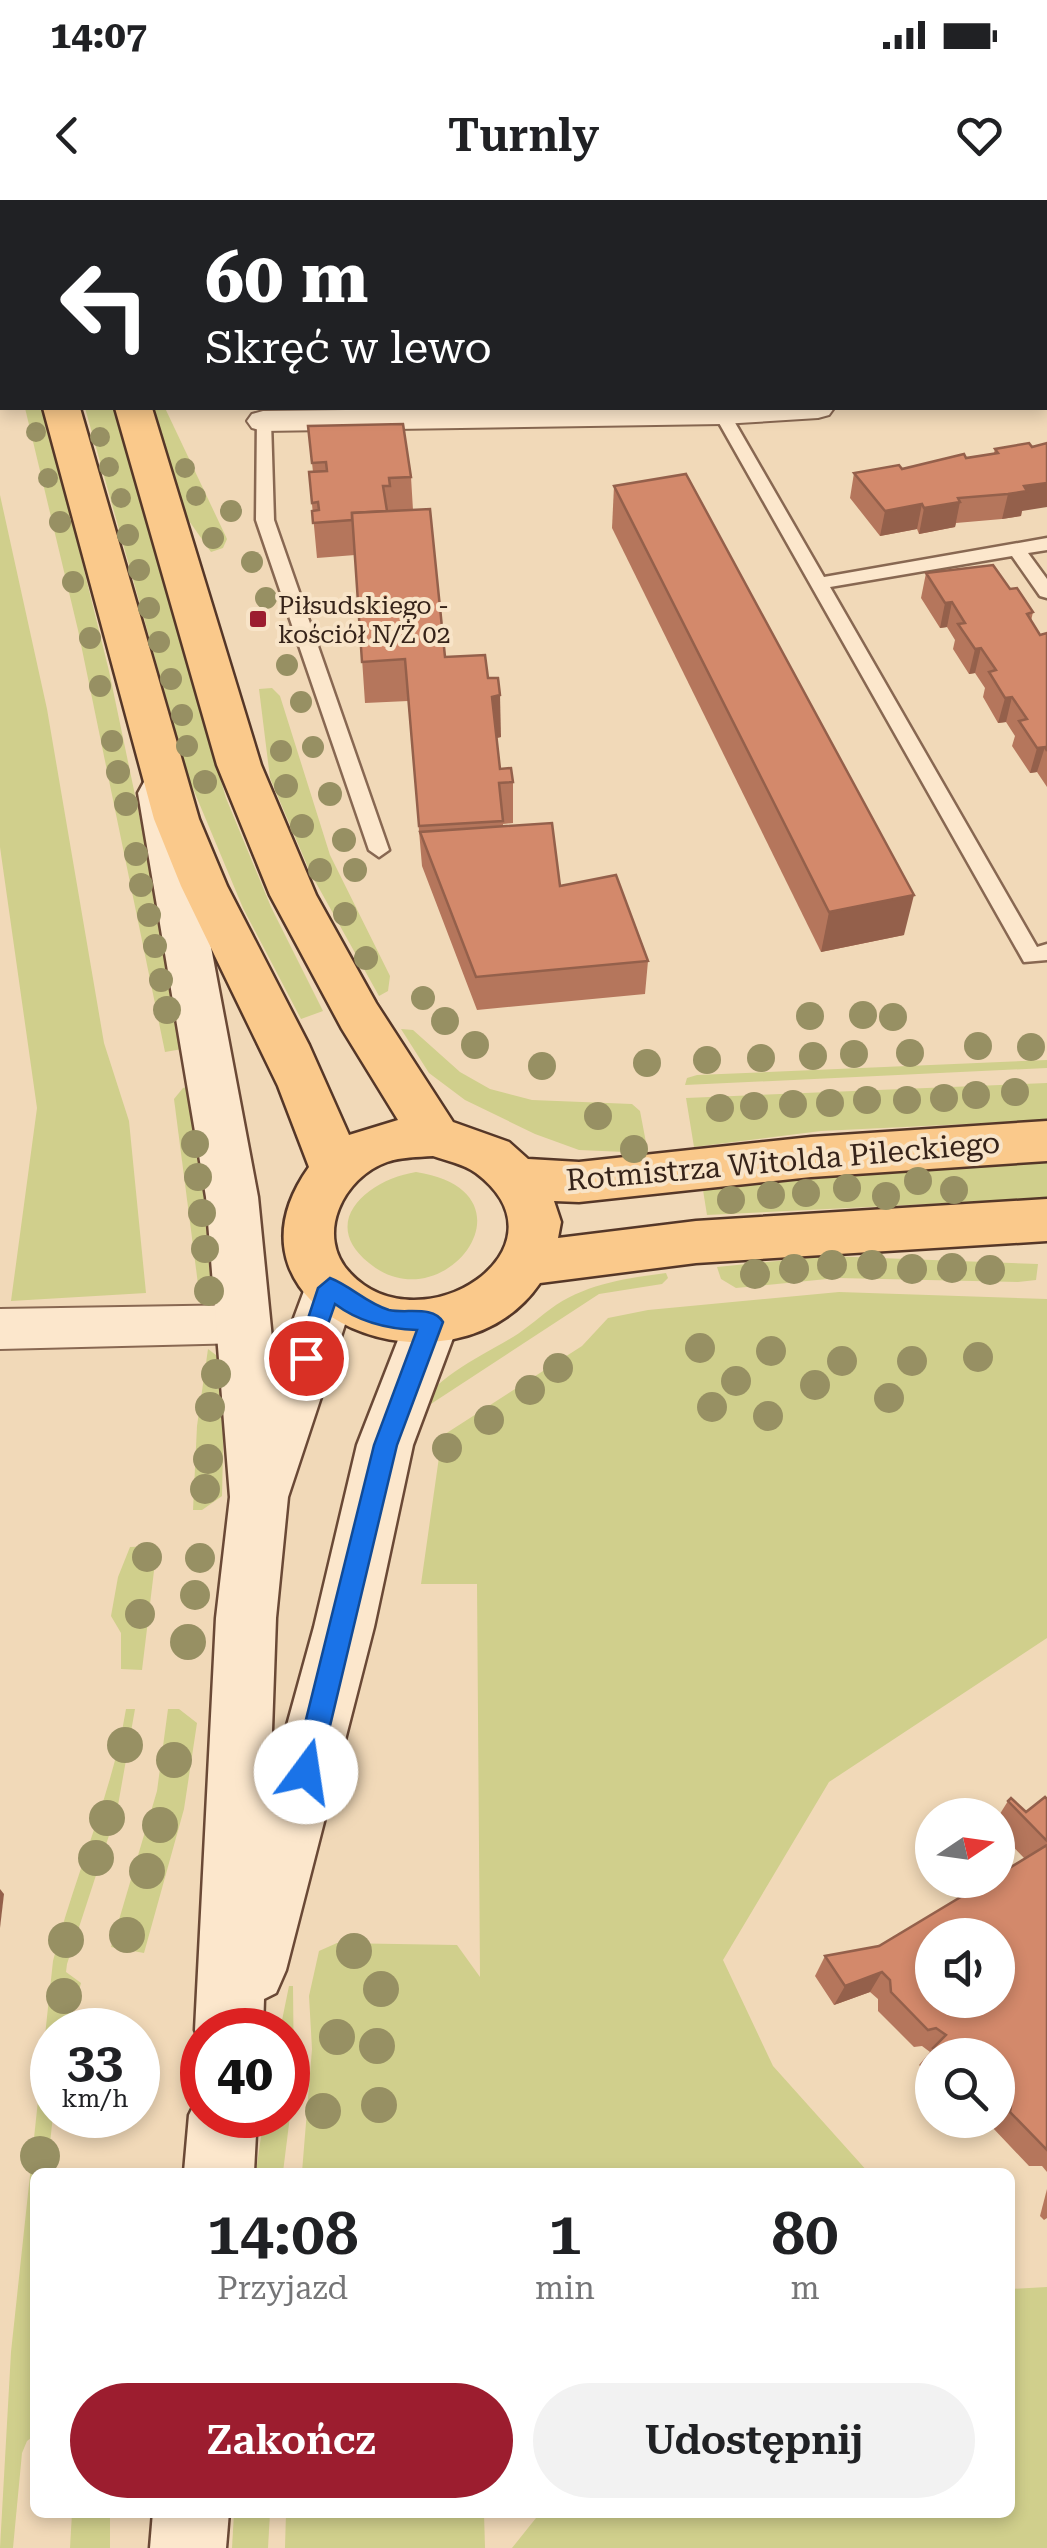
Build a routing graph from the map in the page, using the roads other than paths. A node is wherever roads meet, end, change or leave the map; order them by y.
1 (62, 410) edge
2 (134, 410) edge
3 (786, 410) edge
4 (722, 414) junction
5 (263, 421) joint
6 (1047, 544) edge
7 (1017, 550) junction
8 (817, 584) junction
9 (1047, 592) edge
10 (152, 741) junction
11 (379, 850) dead end
12 (1047, 952) edge
13 (435, 1136) junction
14 (1047, 1141) edge
15 (335, 1169) junction
16 (519, 1178) junction
17 (1047, 1220) edge
18 (528, 1263) junction
19 (330, 1288) junction
20 (432, 1322) junction
21 (244, 1324) junction
22 (0, 1329) edge
23 (260, 1497) junction
24 (232, 2008) edge
25 (238, 2008) edge
26 (221, 2138) edge
27 (219, 2168) edge
28 (190, 2518) edge
29 (188, 2548) edge

1 - 10 main road
2 - 13 main road
3 - 4 street
4 - 5 street
4 - 8 lane
5 - 11 lane
6 - 7 lane
7 - 8 lane
7 - 9 lane
8 - 12 lane
10 - 15 main road
10 - 21 street
13 - 15 main road
13 - 16 main road
14 - 16 main road, Rotmistrza Witolda Pileckiego
15 - 19 main road
16 - 18 main road
17 - 18 main road
18 - 20 main road
19 - 20 main road
19 - 23 street
20 - 25 street
21 - 22 street
21 - 23 street
23 - 24 street
26 - 27 street
28 - 29 street

